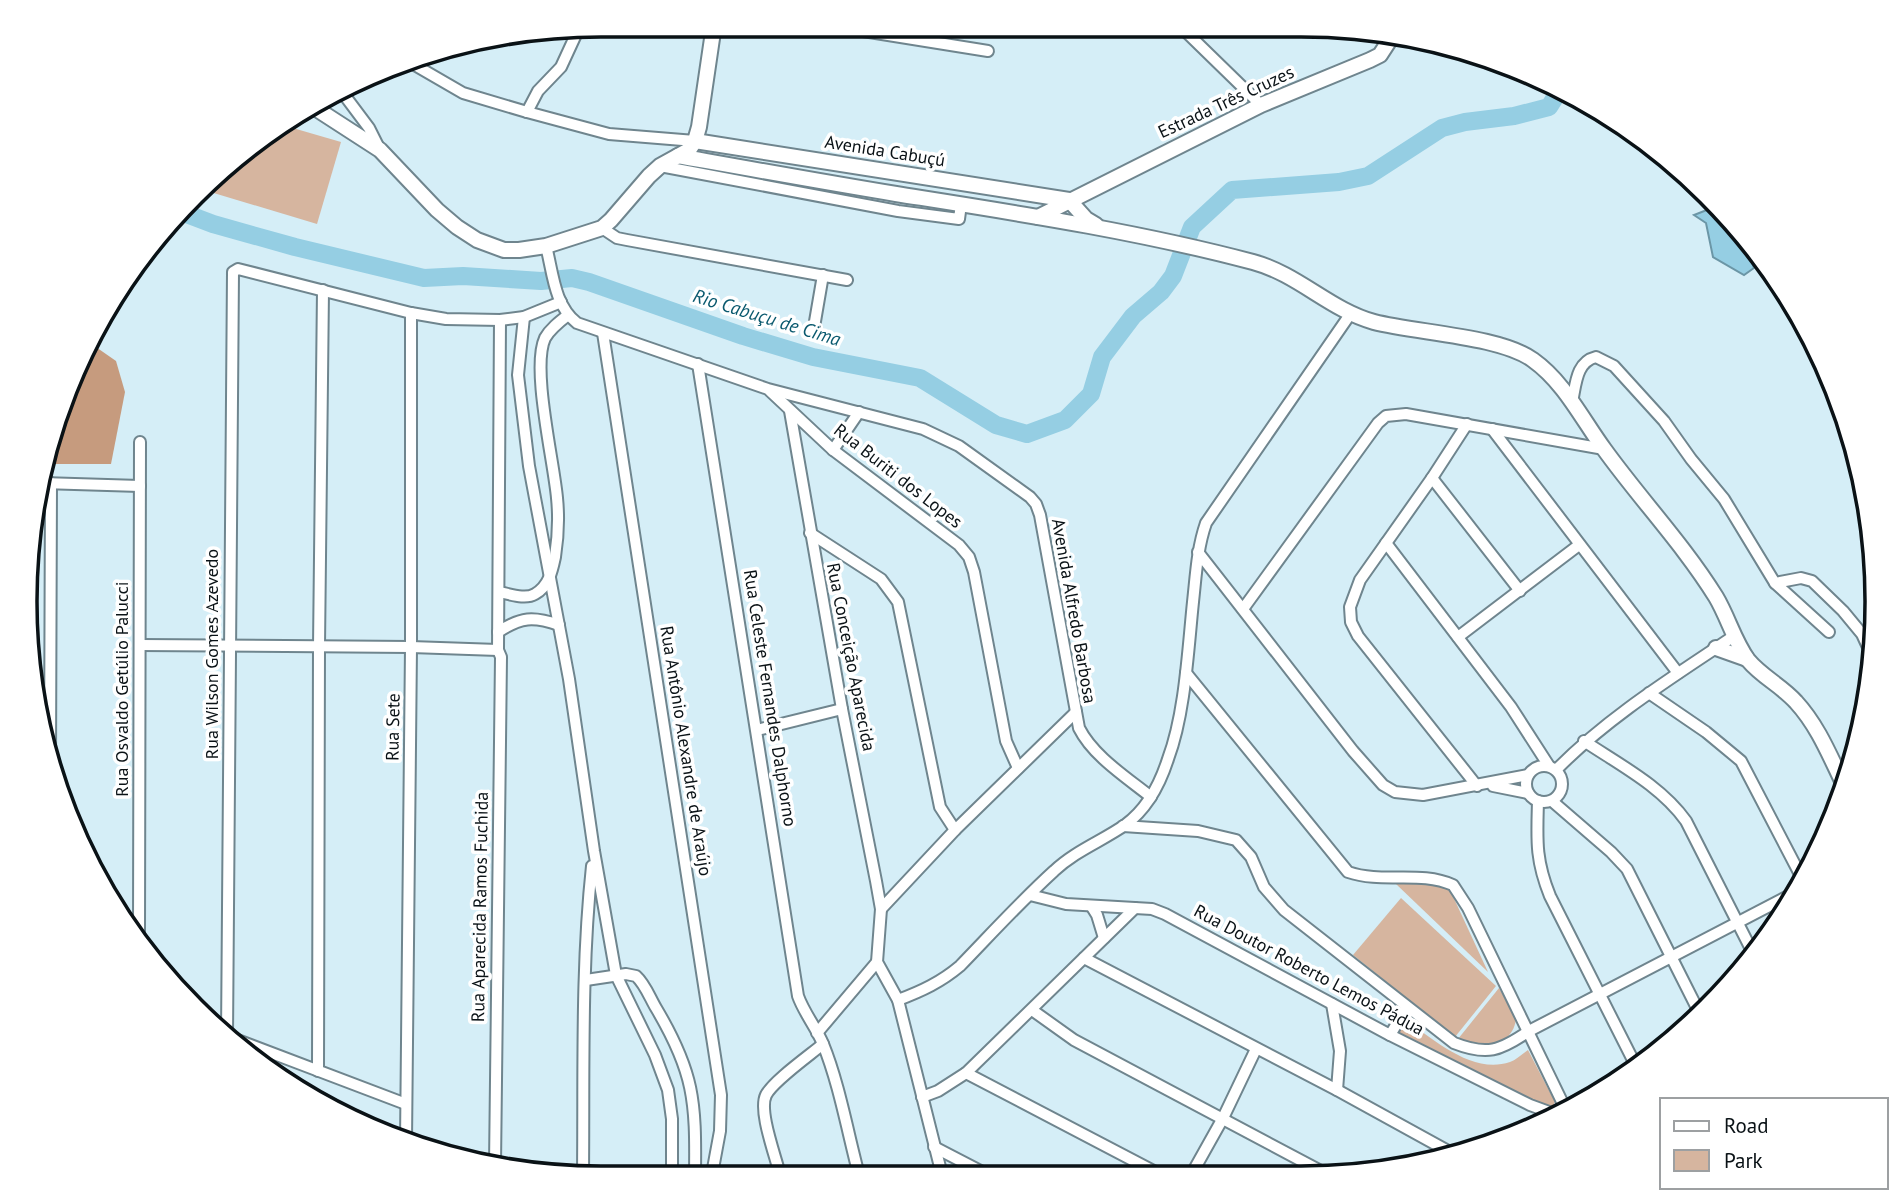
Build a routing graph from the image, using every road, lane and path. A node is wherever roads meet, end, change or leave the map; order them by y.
1 (711, 37) edge
2 (901, 37) edge
3 (1191, 37) edge
4 (575, 38) edge
5 (1387, 44) edge
6 (988, 51) dead end
7 (418, 68) edge
8 (346, 98) edge
9 (1261, 105) junction
10 (320, 111) edge
11 (527, 112) junction
12 (695, 141) junction
13 (380, 150) junction
14 (678, 156) junction
15 (660, 166) junction
16 (897, 172) junction
17 (1023, 192) junction
18 (896, 194) junction
19 (1069, 200) junction
20 (1054, 202) junction
21 (961, 204) junction
22 (898, 211) junction
23 (1020, 214) junction
24 (1038, 217) junction
25 (602, 228) junction
26 (1103, 229) junction
27 (546, 246) junction
28 (823, 275) junction
29 (847, 280) dead end
30 (323, 290) junction
31 (559, 298) junction
32 (411, 313) junction
33 (1351, 313) junction
34 (568, 315) junction
35 (524, 317) junction
36 (500, 320) junction
37 (603, 333) junction
38 (813, 333) dead end
39 (698, 364) junction
40 (768, 388) junction
41 (1572, 402) junction
42 (790, 411) junction
43 (859, 412) junction
44 (1467, 424) junction
45 (1492, 429) junction
46 (140, 442) dead end
47 (1597, 445) junction
48 (833, 450) junction
49 (1433, 478) junction
50 (50, 483) edge
51 (139, 486) junction
52 (46, 502) edge
53 (810, 533) junction
54 (1386, 543) junction
55 (1579, 545) junction
56 (1198, 551) junction
57 (551, 576) junction
58 (1774, 583) junction
59 (1520, 591) junction
60 (499, 592) junction
61 (1243, 609) junction
62 (559, 625) junction
63 (498, 632) junction
64 (1829, 632) dead end
65 (1734, 636) junction
66 (1458, 637) junction
67 (1864, 639) edge
68 (140, 645) junction
69 (229, 646) junction
70 (319, 646) junction
71 (411, 647) junction
72 (1716, 648) junction
73 (498, 650) junction
74 (1747, 659) junction
75 (1186, 673) junction
76 (1678, 673) junction
77 (1649, 693) junction
78 (842, 709) junction
79 (1076, 712) junction
80 (49, 718) edge
81 (757, 730) junction
82 (1584, 741) junction
83 (1018, 768) junction
84 (1553, 768) junction
85 (1838, 773) edge
86 (1528, 775) junction
87 (1482, 785) junction
88 (1528, 793) junction
89 (1151, 797) junction
90 (1552, 800) junction
91 (1538, 801) junction
92 (1123, 826) junction
93 (955, 830) junction
94 (594, 851) junction
95 (1797, 869) edge
96 (1030, 895) junction
97 (1779, 901) edge
98 (1092, 906) junction
99 (1135, 908) junction
100 (881, 909) junction
101 (1738, 923) junction
102 (139, 925) edge
103 (1104, 938) junction
104 (1749, 945) edge
105 (1084, 958) junction
106 (1672, 958) junction
107 (877, 962) junction
108 (616, 975) junction
109 (586, 980) junction
110 (1600, 994) junction
111 (898, 1000) junction
112 (1332, 1004) junction
113 (1696, 1005) edge
114 (1408, 1007) junction
115 (1032, 1010) junction
116 (223, 1021) edge
117 (1525, 1034) junction
118 (1390, 1035) junction
119 (820, 1038) junction
120 (254, 1047) edge
121 (1256, 1049) junction
122 (1632, 1058) edge
123 (318, 1071) junction
124 (966, 1073) junction
125 (1337, 1090) junction
126 (922, 1097) junction
127 (1562, 1102) edge
128 (407, 1104) junction
129 (1545, 1110) edge
130 (1223, 1118) junction
131 (406, 1131) edge
132 (934, 1147) junction
133 (1442, 1148) edge
134 (495, 1156) edge
135 (583, 1165) edge
136 (672, 1166) edge
137 (695, 1166) edge
138 (713, 1166) edge
139 (778, 1166) edge
140 (856, 1166) edge
141 (939, 1166) edge
142 (970, 1166) edge
143 (1142, 1166) edge
144 (1196, 1166) edge
145 (1311, 1166) edge

1 - 12 main road
2 - 6 street
3 - 9 street
4 - 11 street
5 - 9 main road, Estrada Três Cruzes
7 - 11 street
8 - 13 street
9 - 19 main road, Estrada Três Cruzes
10 - 13 main road
11 - 12 street
12 - 14 main road
12 - 16 main road, Avenida Cabuçú
13 - 27 main road
14 - 15 main road
14 - 18 main road
15 - 22 street
15 - 25 main road
16 - 17 main road, Avenida Cabuçú
16 - 18 street
17 - 20 main road, Avenida Cabuçú
17 - 23 main road
18 - 21 main road
18 - 22 street
19 - 20 main road, Estrada Três Cruzes
19 - 26 main road
20 - 24 main road, Estrada Três Cruzes
21 - 22 street
21 - 23 main road
23 - 24 main road
24 - 26 main road
25 - 27 main road
25 - 28 street
26 - 33 main road
27 - 31 street
28 - 29 street
28 - 38 street
30 - 32 street
30 - 69 street, Rua Wilson Gomes Azevedo
30 - 70 street
31 - 34 street
31 - 35 street
32 - 36 street
32 - 71 street, Rua Sete
33 - 41 main road
33 - 56 street
34 - 37 street, Avenida Alfredo Barbosa
34 - 57 street
35 - 36 street
35 - 57 street
36 - 60 street, Rua Aparecida Ramos Fuchida
37 - 39 street, Avenida Alfredo Barbosa
37 - 138 street, Rua Antônio Alexandre de Araújo
39 - 40 street, Avenida Alfredo Barbosa
39 - 81 street, Rua Celeste Fernandes Dalphorno
40 - 42 street, Rua Buriti dos Lopes
40 - 43 street, Avenida Alfredo Barbosa
41 - 47 main road
41 - 58 street
42 - 48 street, Rua Buriti dos Lopes
42 - 53 street, Rua Conceição Aparecida
43 - 48 street
43 - 79 street, Avenida Alfredo Barbosa
44 - 45 street
44 - 49 street
44 - 61 street
45 - 47 street
45 - 55 street
46 - 51 street, Rua Osvaldo Getúlio Palucci
47 - 65 main road
48 - 83 street, Rua Buriti dos Lopes
49 - 54 street
49 - 59 street
50 - 51 street
51 - 68 street, Rua Osvaldo Getúlio Palucci
52 - 80 street
53 - 78 street, Rua Conceição Aparecida
53 - 93 street
54 - 66 street
54 - 87 street
55 - 59 street
55 - 76 street
56 - 61 street
56 - 75 street
57 - 60 street
57 - 62 street
58 - 64 street
58 - 67 street
59 - 66 street
60 - 63 street, Rua Aparecida Ramos Fuchida
61 - 87 street
62 - 63 street
62 - 94 street
63 - 73 street, Rua Aparecida Ramos Fuchida
65 - 72 street
65 - 74 main road
66 - 84 street
68 - 69 street
68 - 102 street, Rua Osvaldo Getúlio Palucci
69 - 70 street
69 - 116 street, Rua Wilson Gomes Azevedo
70 - 71 street
70 - 123 street
71 - 73 street
71 - 128 street, Rua Sete
72 - 74 main road
72 - 76 street
73 - 134 street, Rua Aparecida Ramos Fuchida
74 - 85 main road
75 - 89 street
75 - 117 street
76 - 77 street
77 - 82 street
77 - 95 street
78 - 81 street
78 - 100 street, Rua Conceição Aparecida
79 - 83 street, Avenida Alfredo Barbosa
79 - 89 street
81 - 119 street, Rua Celeste Fernandes Dalphorno
82 - 84 street
82 - 101 street
83 - 93 street, Avenida Alfredo Barbosa
84 - 86 street
84 - 90 street
86 - 87 street
86 - 88 street
87 - 88 street
88 - 91 street
89 - 92 street
90 - 91 street
90 - 106 street
91 - 110 street
92 - 96 street
92 - 114 street
93 - 100 street, Avenida Alfredo Barbosa
94 - 108 street
94 - 109 street
96 - 98 street, Rua Doutor Roberto Lemos Pádua
96 - 111 street
97 - 101 street
98 - 99 street, Rua Doutor Roberto Lemos Pádua
98 - 103 street
99 - 103 street
99 - 112 street, Rua Doutor Roberto Lemos Pádua
100 - 107 street
101 - 104 street
101 - 106 street
103 - 105 street
105 - 115 street
105 - 121 street
106 - 110 street
106 - 113 street
107 - 111 street
107 - 119 street
108 - 109 street
108 - 136 street
108 - 137 street
109 - 135 street
110 - 117 street
110 - 122 street
111 - 126 street
112 - 118 street, Rua Doutor Roberto Lemos Pádua
112 - 125 street
114 - 117 street
114 - 118 street
115 - 124 street
115 - 130 street
117 - 127 street
118 - 129 street, Rua Doutor Roberto Lemos Pádua
119 - 139 street
119 - 140 street, Rua Celeste Fernandes Dalphorno
120 - 123 street
121 - 125 street
121 - 130 street
123 - 128 street
124 - 126 street
124 - 143 street
125 - 133 street
126 - 132 street
128 - 131 street, Rua Sete
130 - 144 street
130 - 145 street
132 - 141 street
132 - 142 street

